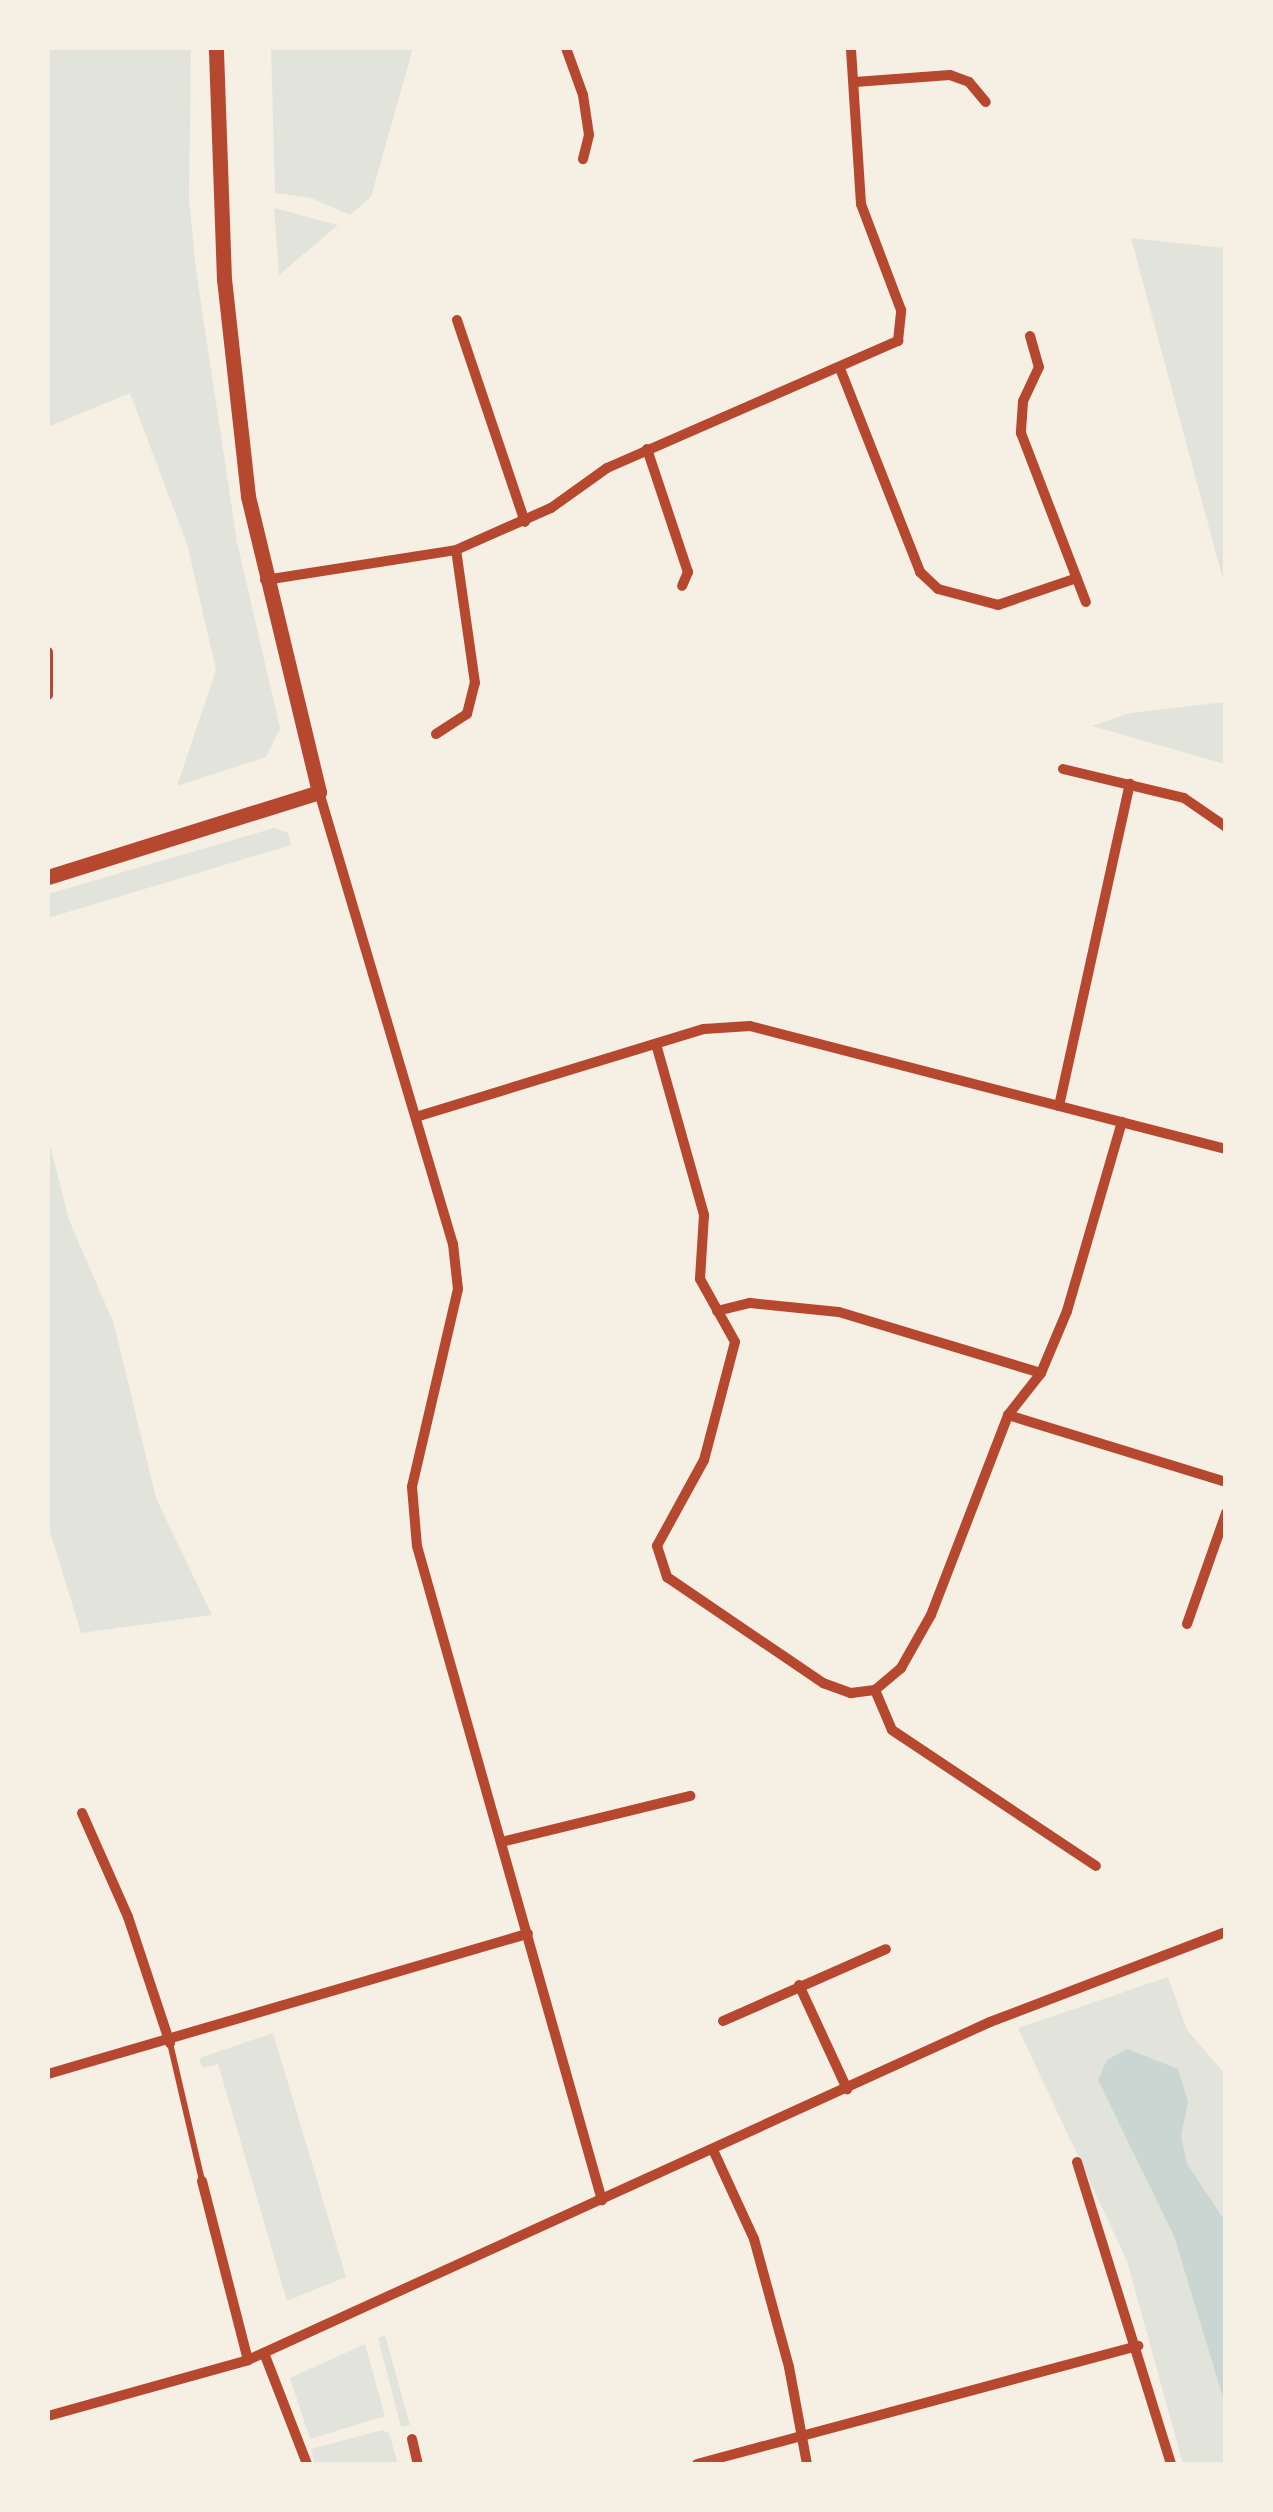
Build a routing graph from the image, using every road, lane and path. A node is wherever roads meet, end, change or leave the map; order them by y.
1 (216, 48) edge
2 (566, 48) edge
3 (851, 48) edge
4 (855, 82) junction
5 (986, 102) dead end
6 (582, 158) dead end
7 (457, 320) dead end
8 (1030, 336) dead end
9 (841, 371) junction
10 (647, 449) junction
11 (525, 522) junction
12 (456, 550) junction
13 (1077, 578) junction
14 (265, 580) junction
15 (682, 586) dead end
16 (1086, 602) dead end
17 (48, 652) edge
18 (48, 695) edge
19 (436, 734) dead end
20 (1063, 770) dead end
21 (1130, 784) junction
22 (319, 792) junction
23 (1226, 827) edge
24 (48, 876) edge
25 (656, 1044) junction
26 (1059, 1106) junction
27 (420, 1116) junction
28 (1122, 1122) junction
29 (1226, 1149) edge
30 (716, 1312) junction
31 (1041, 1373) junction
32 (1008, 1415) junction
33 (1226, 1482) edge
34 (1226, 1513) edge
35 (1187, 1624) dead end
36 (875, 1690) junction
37 (690, 1796) dead end
38 (82, 1812) dead end
39 (501, 1842) junction
40 (1096, 1866) dead end
41 (1226, 1932) edge
42 (528, 1934) junction
43 (886, 1949) dead end
44 (799, 1985) junction
45 (723, 2021) dead end
46 (170, 2043) junction
47 (48, 2074) edge
48 (847, 2089) junction
49 (714, 2152) junction
50 (1077, 2162) dead end
51 (202, 2181) joint
52 (602, 2200) junction
53 (1138, 2346) junction
54 (264, 2353) junction
55 (248, 2360) junction
56 (48, 2416) edge
57 (800, 2435) junction
58 (412, 2439) dead end
59 (307, 2464) edge
60 (418, 2464) edge
61 (697, 2464) edge
62 (807, 2464) edge
63 (1172, 2464) edge

1 - 14 street
2 - 6 street
3 - 4 street
4 - 5 street
4 - 9 street
7 - 11 street
8 - 13 street
9 - 10 street
9 - 13 street
10 - 11 street
10 - 15 street
11 - 12 street
12 - 14 street
12 - 19 street
13 - 16 street
14 - 22 street
17 - 18 street
20 - 21 street
21 - 23 street
21 - 26 street
22 - 24 street
22 - 27 street
25 - 26 street
25 - 27 street
25 - 30 street
26 - 28 street
27 - 39 street
28 - 29 street
28 - 31 street
30 - 31 street
30 - 36 street
31 - 32 street
32 - 33 street
32 - 36 street
34 - 35 street
36 - 40 street
37 - 39 street
38 - 46 street
39 - 42 street
41 - 48 street
42 - 46 street
42 - 52 street
43 - 44 street
44 - 45 street
44 - 48 street
46 - 47 street
46 - 51 lane
48 - 49 street
49 - 52 street
49 - 57 street
50 - 53 street
51 - 55 street
52 - 54 street
53 - 57 street
53 - 63 street
54 - 55 street
54 - 59 street
55 - 56 street
57 - 61 street
57 - 62 street
58 - 60 street

